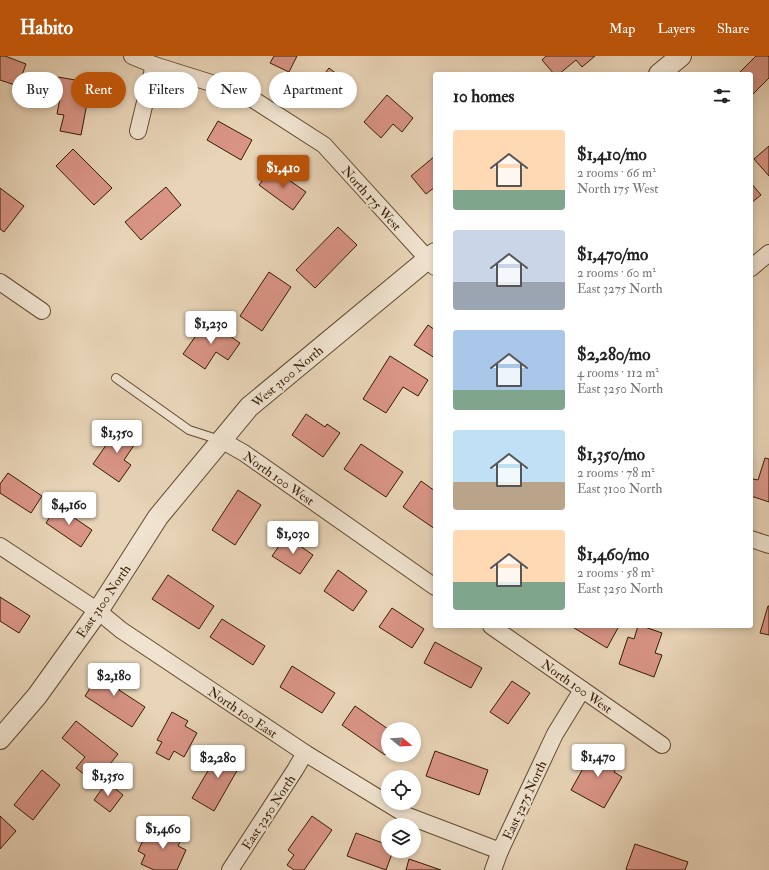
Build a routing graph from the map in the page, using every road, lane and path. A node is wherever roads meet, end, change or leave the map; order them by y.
1 (132, 56) edge
2 (682, 56) edge
3 (154, 65) junction
4 (662, 72) edge
5 (138, 131) dead end
6 (769, 253) edge
7 (432, 260) edge
8 (753, 266) edge
9 (0, 282) edge
10 (42, 311) dead end
11 (116, 378) dead end
12 (220, 440) junction
13 (158, 517) joint
14 (753, 540) edge
15 (769, 545) edge
16 (0, 546) edge
17 (433, 585) edge
18 (98, 611) junction
19 (494, 628) edge
20 (582, 690) junction
21 (0, 739) edge
22 (662, 745) dead end
23 (305, 753) junction
24 (500, 851) junction
25 (230, 870) edge
26 (493, 870) edge

1 - 3 street, North 175 West
2 - 4 street
3 - 5 street
3 - 7 street, North 175 West
6 - 8 street
7 - 12 street, West 3100 North
9 - 10 street
11 - 12 lane
12 - 13 street, West 3100 North
12 - 17 street, North 100 West
13 - 18 street, East 3100 North
14 - 15 street
16 - 18 street, North 100 East
18 - 21 street, East 3100 North
18 - 23 street, North 100 East
19 - 20 street, North 100 West
20 - 22 street, North 100 West
20 - 24 street, East 3275 North
23 - 24 street, North 100 East
23 - 25 street, East 3250 North
24 - 26 street, East 3275 North

